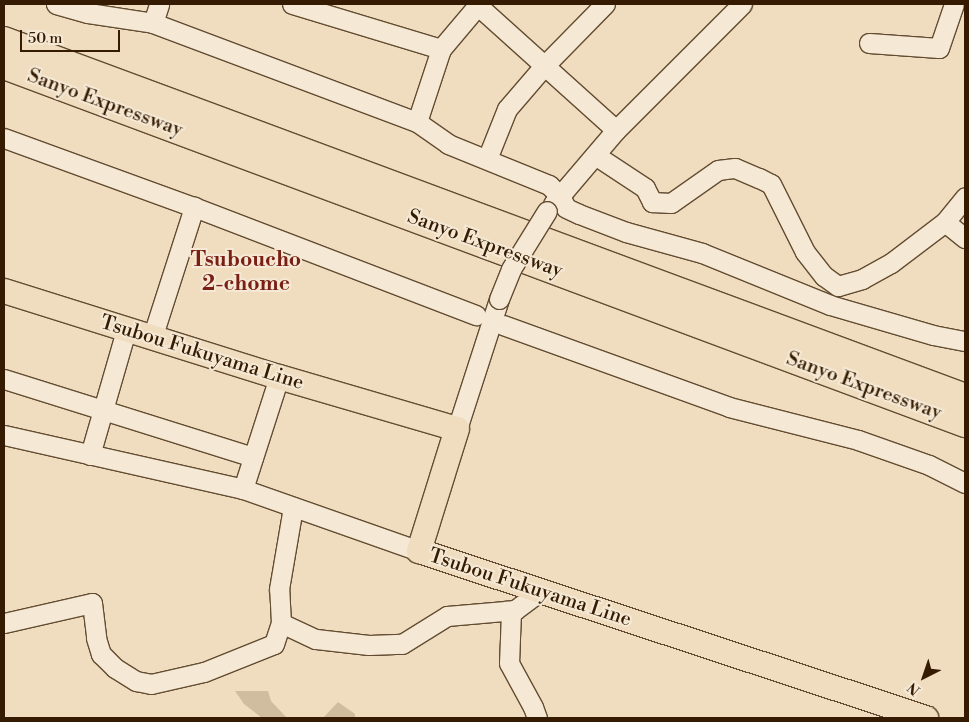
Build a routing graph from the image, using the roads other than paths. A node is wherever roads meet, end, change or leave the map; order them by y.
1 (56, 4) edge
2 (159, 4) edge
3 (292, 4) edge
4 (477, 4) edge
5 (605, 4) edge
6 (742, 4) edge
7 (954, 4) edge
8 (153, 23) junction
9 (4, 41) edge
10 (869, 43) dead end
11 (441, 49) junction
12 (4, 65) edge
13 (544, 66) junction
14 (417, 122) junction
15 (616, 130) junction
16 (4, 138) edge
17 (595, 155) junction
18 (487, 159) junction
19 (560, 196) junction
20 (965, 197) edge
21 (194, 208) junction
22 (945, 222) junction
23 (965, 238) edge
24 (838, 286) junction
25 (4, 291) edge
26 (830, 305) junction
27 (476, 315) dead end
28 (503, 325) dead end
29 (126, 330) junction
30 (152, 338) junction
31 (965, 341) edge
32 (279, 377) junction
33 (4, 378) edge
34 (965, 398) edge
35 (104, 409) junction
36 (965, 423) edge
37 (457, 429) junction
38 (4, 435) edge
39 (90, 454) junction
40 (253, 457) junction
41 (965, 483) edge
42 (244, 489) junction
43 (293, 507) junction
44 (419, 551) junction
45 (540, 591) junction
46 (515, 610) junction
47 (4, 623) edge
48 (281, 623) junction
49 (536, 718) edge
50 (926, 718) edge

1 - 8 street
2 - 8 street
3 - 11 street
4 - 11 street
4 - 13 street
5 - 13 street
6 - 15 street
7 - 10 street
8 - 14 street
9 - 34 highway, Sanyo Expressway
11 - 14 street
12 - 36 highway, Sanyo Expressway
13 - 15 street
13 - 18 street
14 - 18 street
15 - 17 street
16 - 21 street
17 - 19 street
17 - 24 street
18 - 19 street
19 - 26 street
19 - 37 street, bridge
20 - 22 street
21 - 27 street
21 - 30 street
22 - 23 street
22 - 24 street
24 - 26 street
25 - 29 main road, Tsubou Fukuyama Line
26 - 31 street
28 - 41 street
29 - 30 main road, Tsubou Fukuyama Line
29 - 35 street
30 - 32 main road, Tsubou Fukuyama Line
32 - 37 main road, Tsubou Fukuyama Line
32 - 40 street
33 - 35 street
35 - 39 street
35 - 40 street
37 - 44 main road, Tsubou Fukuyama Line
38 - 39 street
39 - 42 street
40 - 42 street
42 - 43 street
43 - 44 street
43 - 48 street
44 - 45 main road, Tsubou Fukuyama Line
45 - 46 street
45 - 50 main road, Tsubou Fukuyama Line
46 - 48 street
46 - 49 street
47 - 48 street

